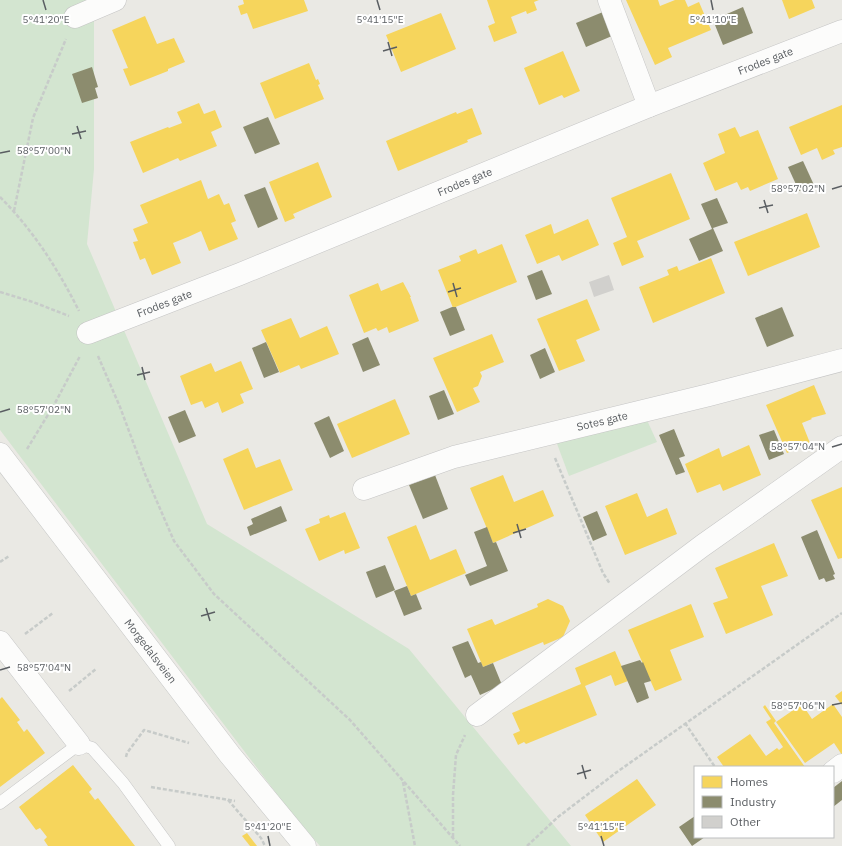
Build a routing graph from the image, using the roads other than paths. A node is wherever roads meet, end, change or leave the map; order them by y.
1 (115, 0) edge
2 (609, 0) edge
3 (76, 17) road end
4 (842, 31) edge
5 (649, 106) junction
6 (86, 327) road end
7 (842, 360) edge
8 (842, 447) edge
9 (5, 464) edge
10 (364, 489) dead end
11 (2, 645) edge
12 (477, 715) road end
13 (79, 744) junction
14 (842, 765) edge
15 (834, 771) edge
16 (0, 804) edge
17 (169, 846) edge
18 (305, 846) edge

1 - 3 street
2 - 5 street
4 - 5 street, Frodes gate
5 - 6 street, Frodes gate
7 - 10 street, Sotes gate
8 - 12 street
9 - 18 street, Morgedalsveien
11 - 13 street
13 - 16 lane
13 - 17 lane
14 - 15 street

